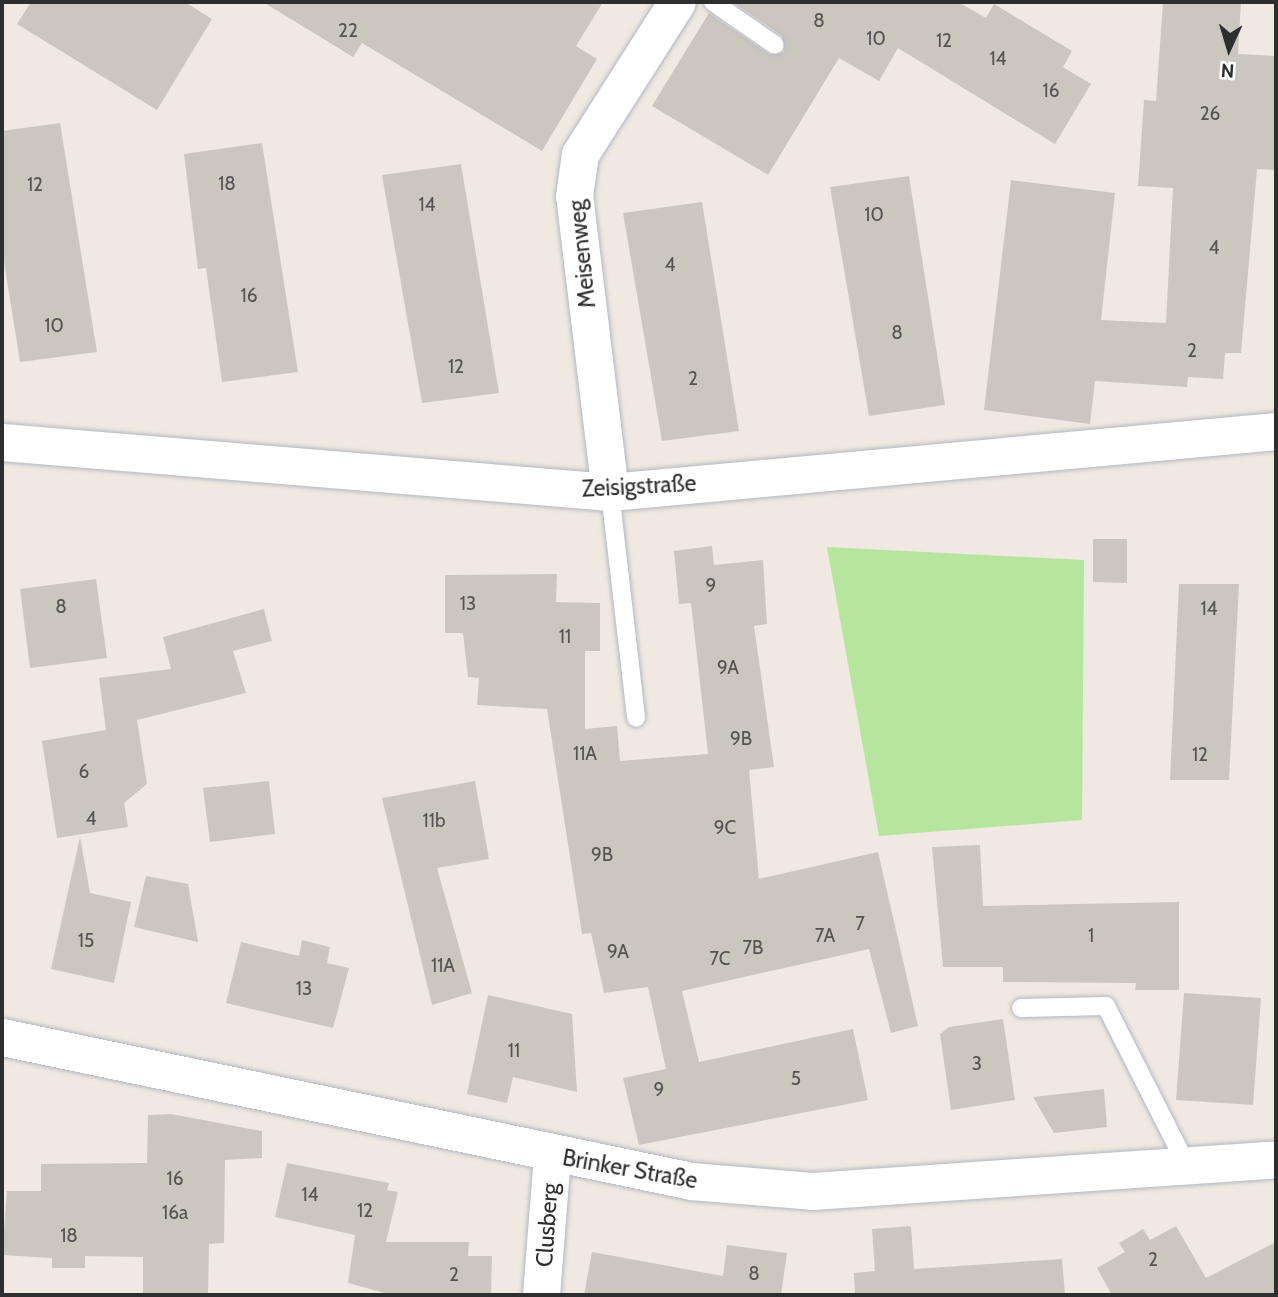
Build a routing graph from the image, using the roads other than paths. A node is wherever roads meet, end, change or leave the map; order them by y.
1 (677, 2) edge
2 (713, 2) edge
3 (775, 45) dead end
4 (1276, 431) edge
5 (2, 442) edge
6 (610, 492) junction
7 (636, 718) dead end
8 (1021, 1008) dead end
9 (2, 1037) edge
10 (1274, 1152) edge
11 (552, 1155) junction
12 (1185, 1162) junction
13 (541, 1295) edge

1 - 6 street, Meisenweg
2 - 3 lane
4 - 6 street, Zeisigstraße
5 - 6 street, Zeisigstraße
6 - 7 lane
8 - 12 lane
9 - 11 street, Brinker Straße
10 - 12 street, Brinker Straße
11 - 12 street, Brinker Straße
11 - 13 street, Clusberg

